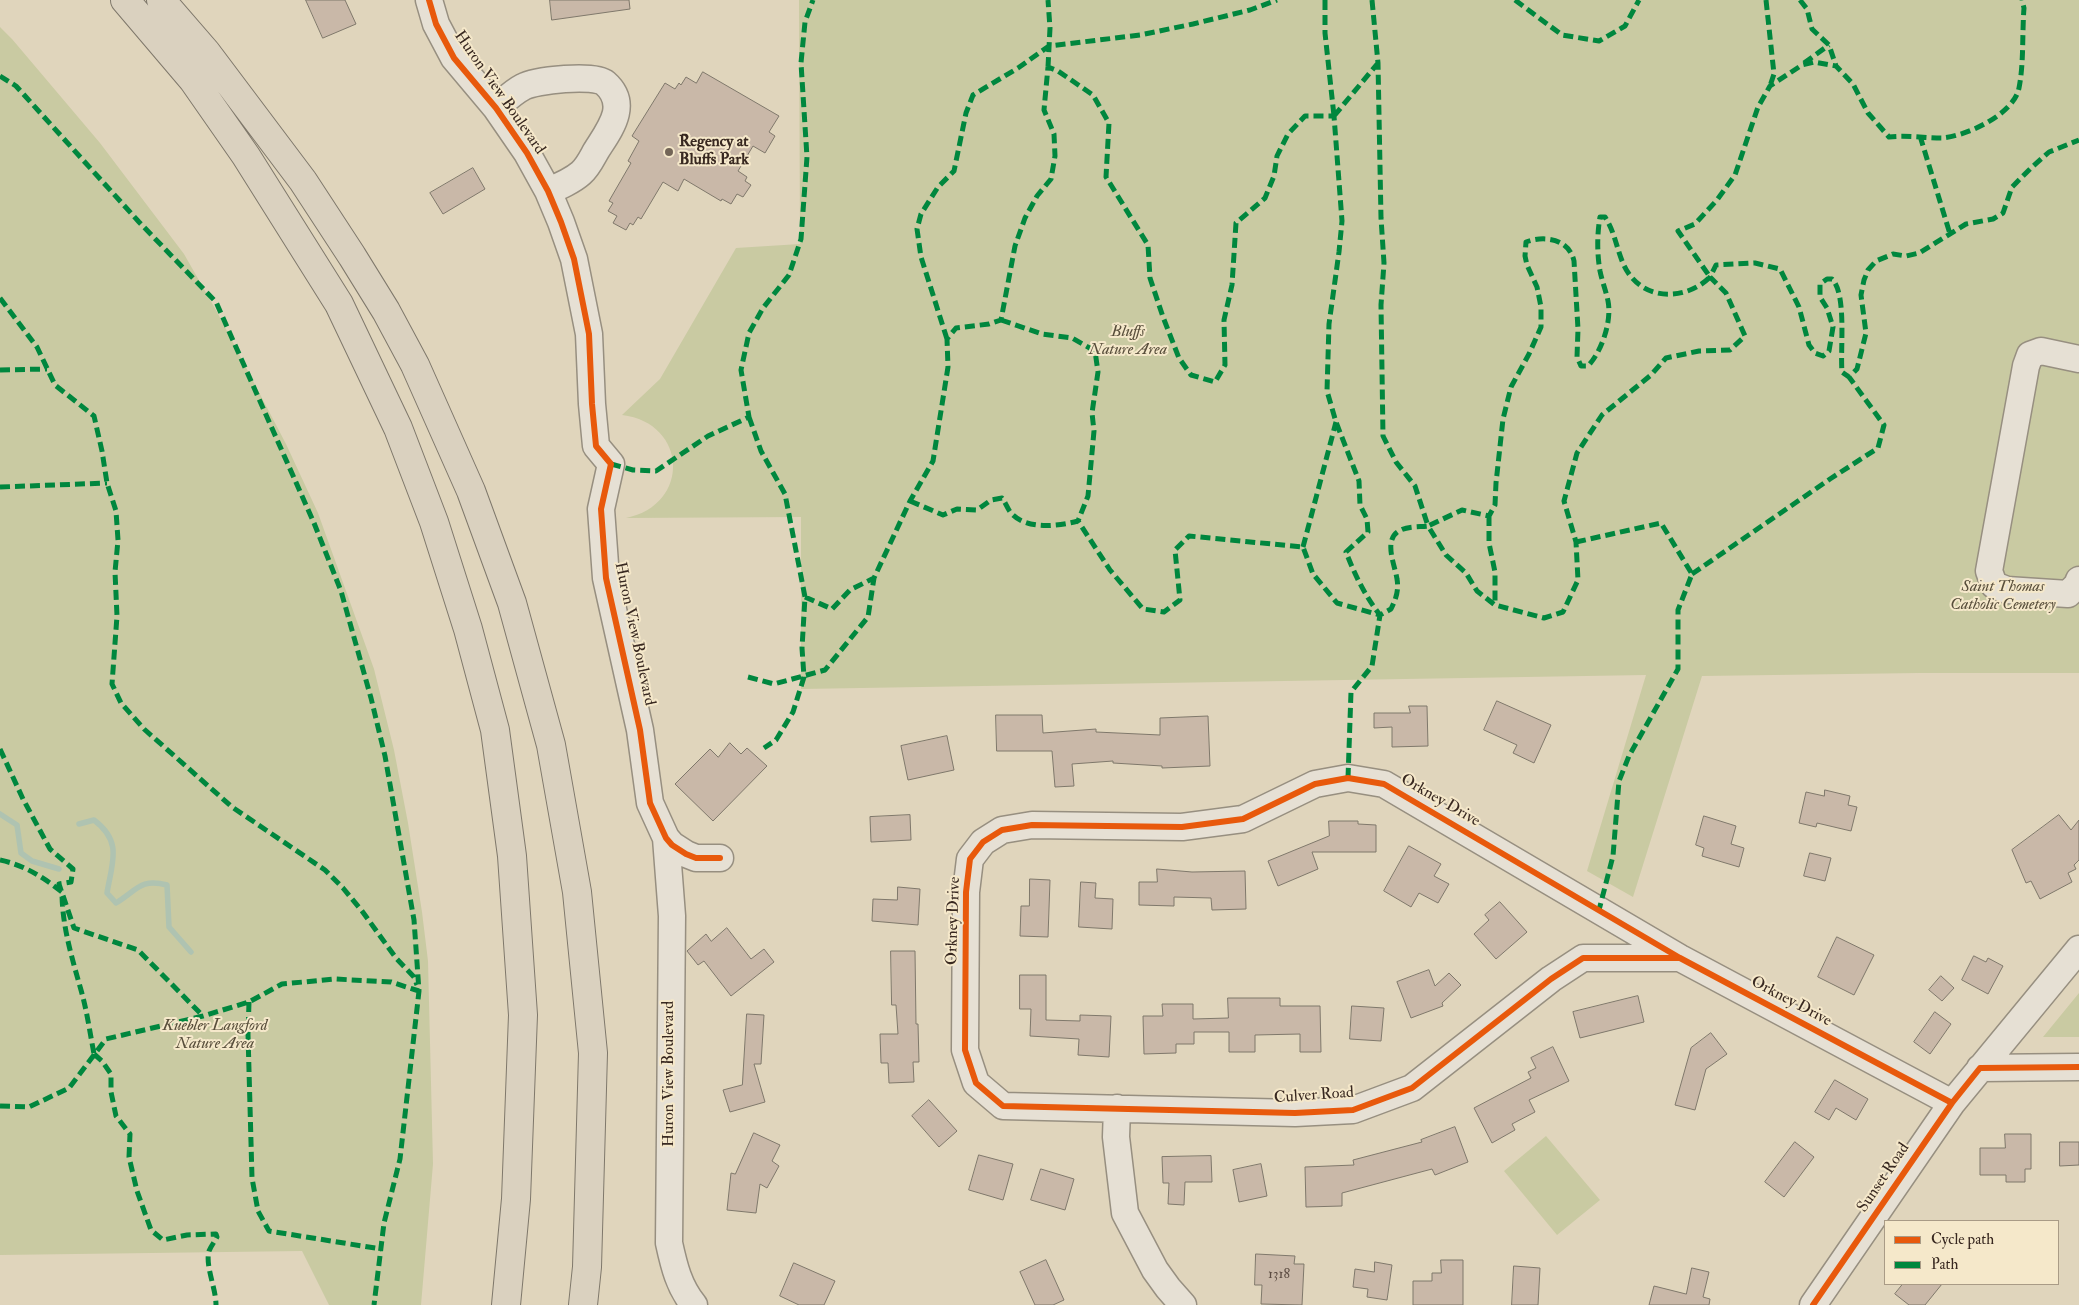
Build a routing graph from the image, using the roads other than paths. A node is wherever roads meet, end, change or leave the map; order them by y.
1 (125, 0) edge
2 (161, 0) edge
3 (429, 0) edge
4 (496, 108) junction
5 (548, 191) junction
6 (2079, 359) edge
7 (2079, 580) edge
8 (666, 838) junction
9 (720, 858) dead end
10 (2079, 949) edge
11 (1680, 958) junction
12 (965, 1050) joint
13 (2079, 1067) edge
14 (1980, 1068) junction
15 (1952, 1103) junction
16 (1117, 1108) junction
17 (506, 1305) edge
18 (583, 1305) edge
19 (694, 1305) edge
20 (1183, 1305) edge
21 (1813, 1305) edge

1 - 17 highway
2 - 18 highway
3 - 4 street, Huron View Boulevard
4 - 5 street, Huron View Boulevard
4 - 5 street
5 - 8 street, Huron View Boulevard
6 - 7 street
8 - 9 street, Huron View Boulevard
8 - 19 street, Huron View Boulevard
10 - 14 street, Sunset Road
11 - 12 street, Orkney Drive
11 - 15 street, Orkney Drive
11 - 16 street, Culver Road
12 - 16 street, Culver Road
13 - 14 street
14 - 15 street, Sunset Road
15 - 21 street, Sunset Road
16 - 20 street

